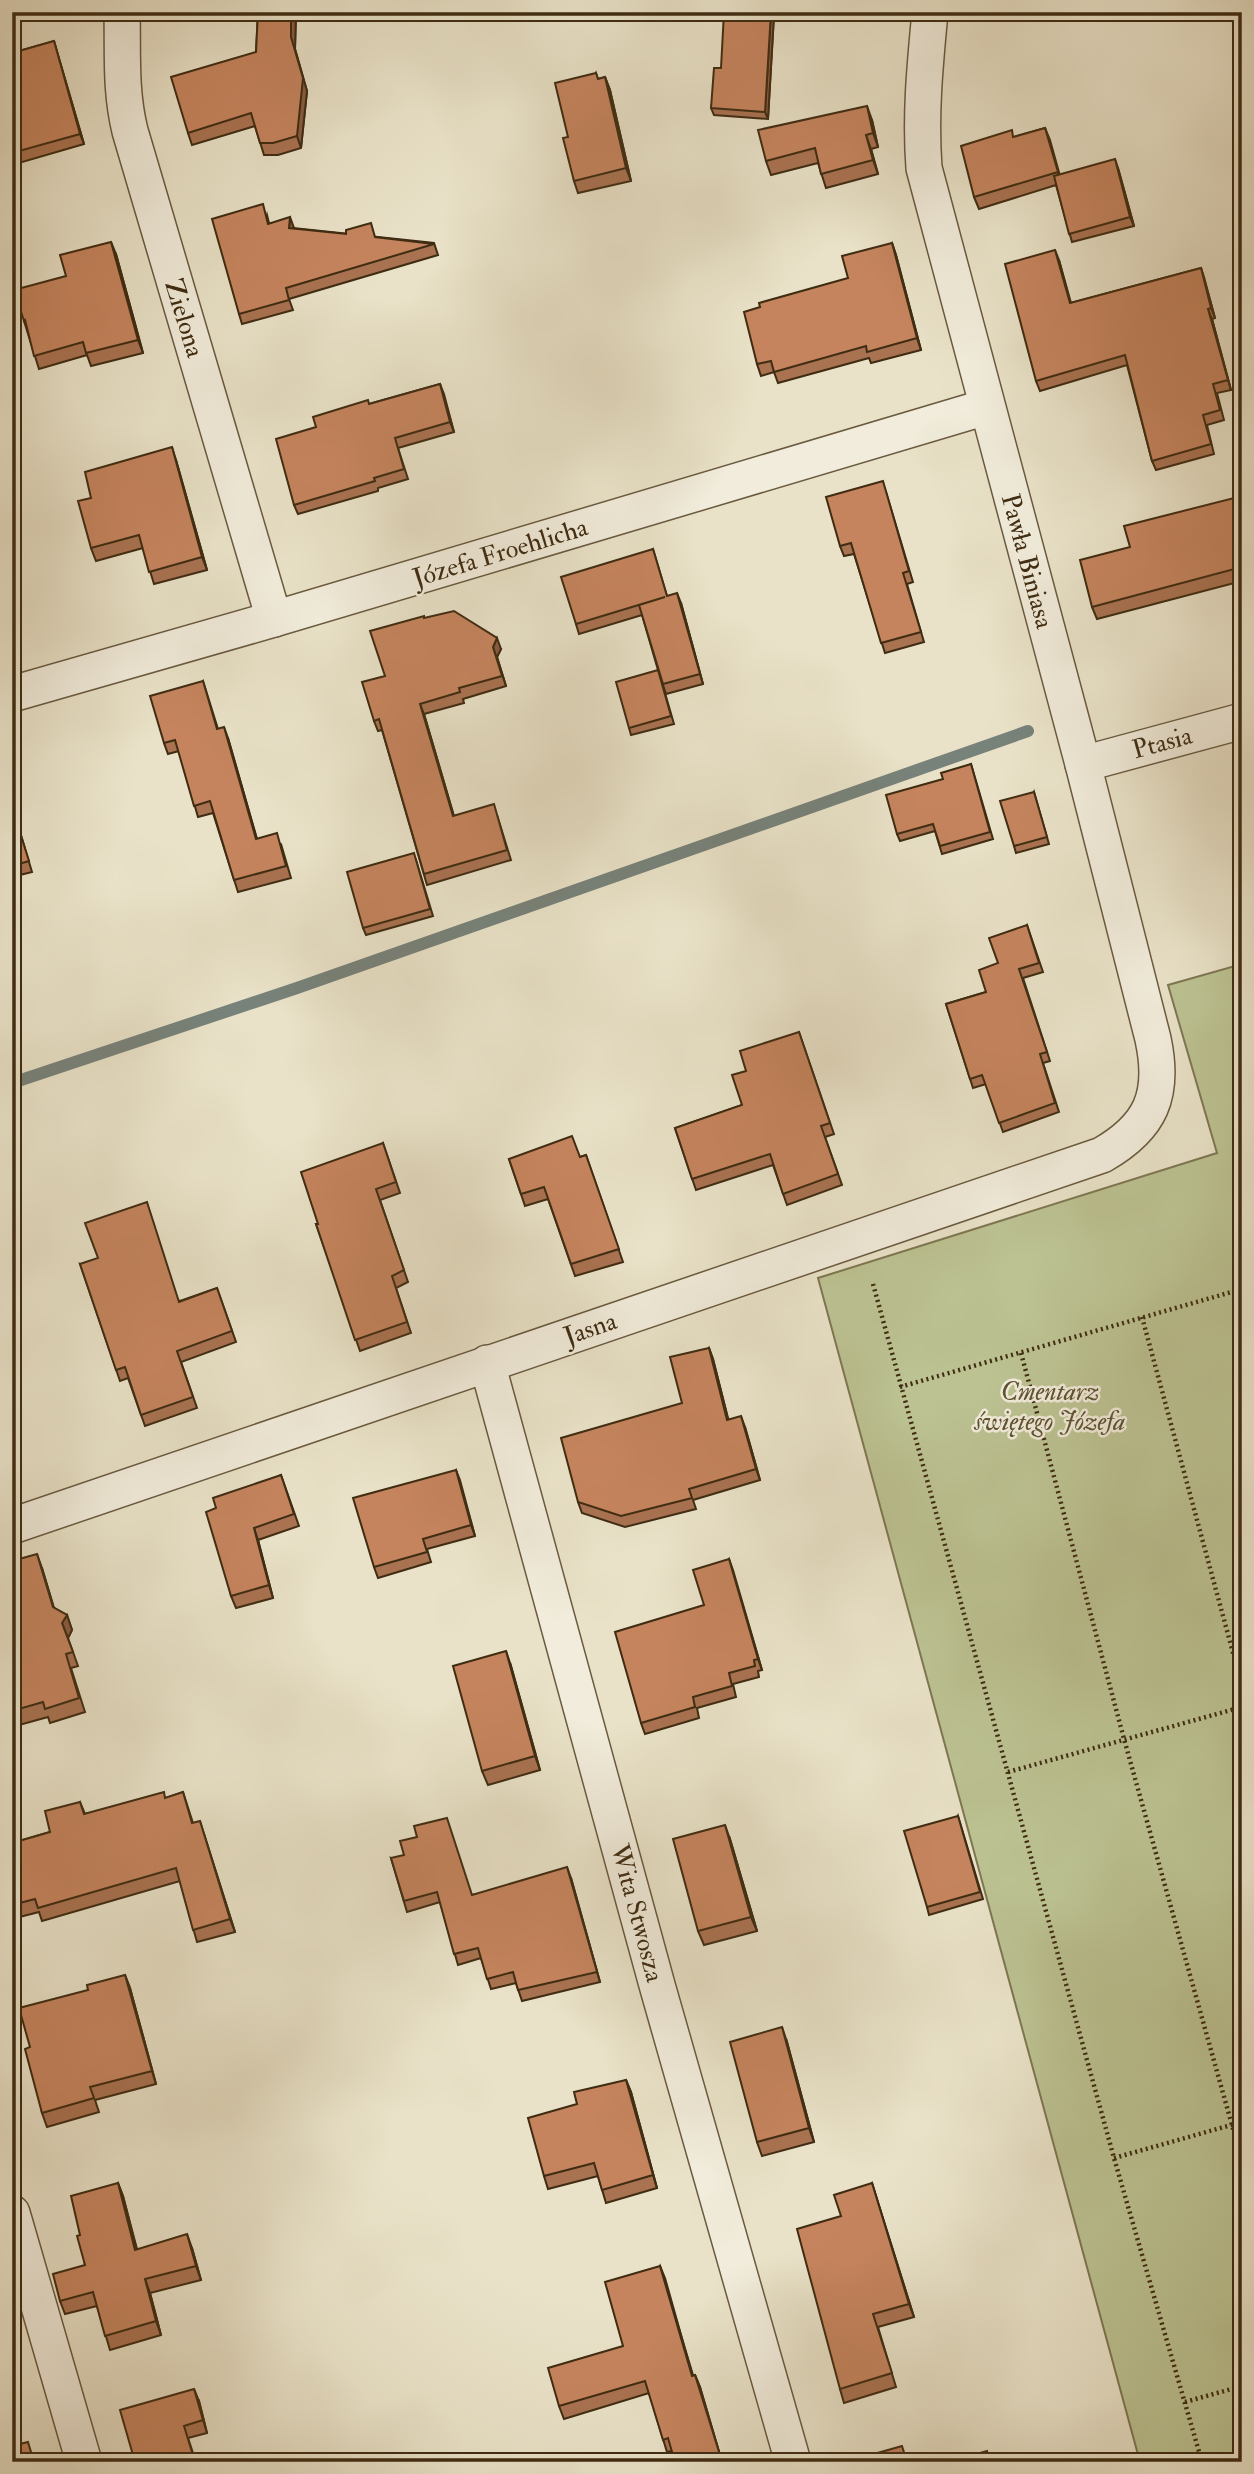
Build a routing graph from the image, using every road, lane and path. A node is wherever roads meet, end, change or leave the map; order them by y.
1 (122, 12) edge
2 (930, 12) edge
3 (986, 407) junction
4 (274, 619) junction
5 (12, 694) edge
6 (1242, 721) edge
7 (1083, 764) junction
8 (1151, 1107) joint
9 (873, 1284) dead end
10 (1242, 1289) edge
11 (1142, 1317) junction
12 (1021, 1353) junction
13 (487, 1363) junction
14 (900, 1387) junction
15 (12, 1526) edge
16 (1242, 1686) edge
17 (1242, 1707) edge
18 (1124, 1739) junction
19 (1008, 1772) junction
20 (1242, 2122) edge
21 (1231, 2125) junction
22 (1114, 2158) junction
23 (1242, 2161) edge
24 (12, 2213) edge
25 (1242, 2386) edge
26 (1185, 2402) junction
27 (83, 2462) edge
28 (793, 2462) edge
29 (1202, 2462) edge

1 - 4 street, Zielona
2 - 3 street, Pawła Biniasa
3 - 4 street, Józefa Froehlicha
3 - 7 street, Pawła Biniasa
4 - 5 street, Józefa Froehlicha
6 - 7 street, Ptasia
7 - 8 street, Pawła Biniasa
8 - 13 street, Jasna
9 - 14 path
10 - 11 path
11 - 12 path
11 - 16 path
12 - 14 path
12 - 18 path
13 - 15 street, Jasna
13 - 28 street, Wita Stwosza
14 - 19 path
17 - 18 path
18 - 19 path
18 - 21 path
19 - 22 path
20 - 21 path
21 - 22 path
21 - 23 path
22 - 26 path
24 - 27 street
25 - 26 path
26 - 29 path

